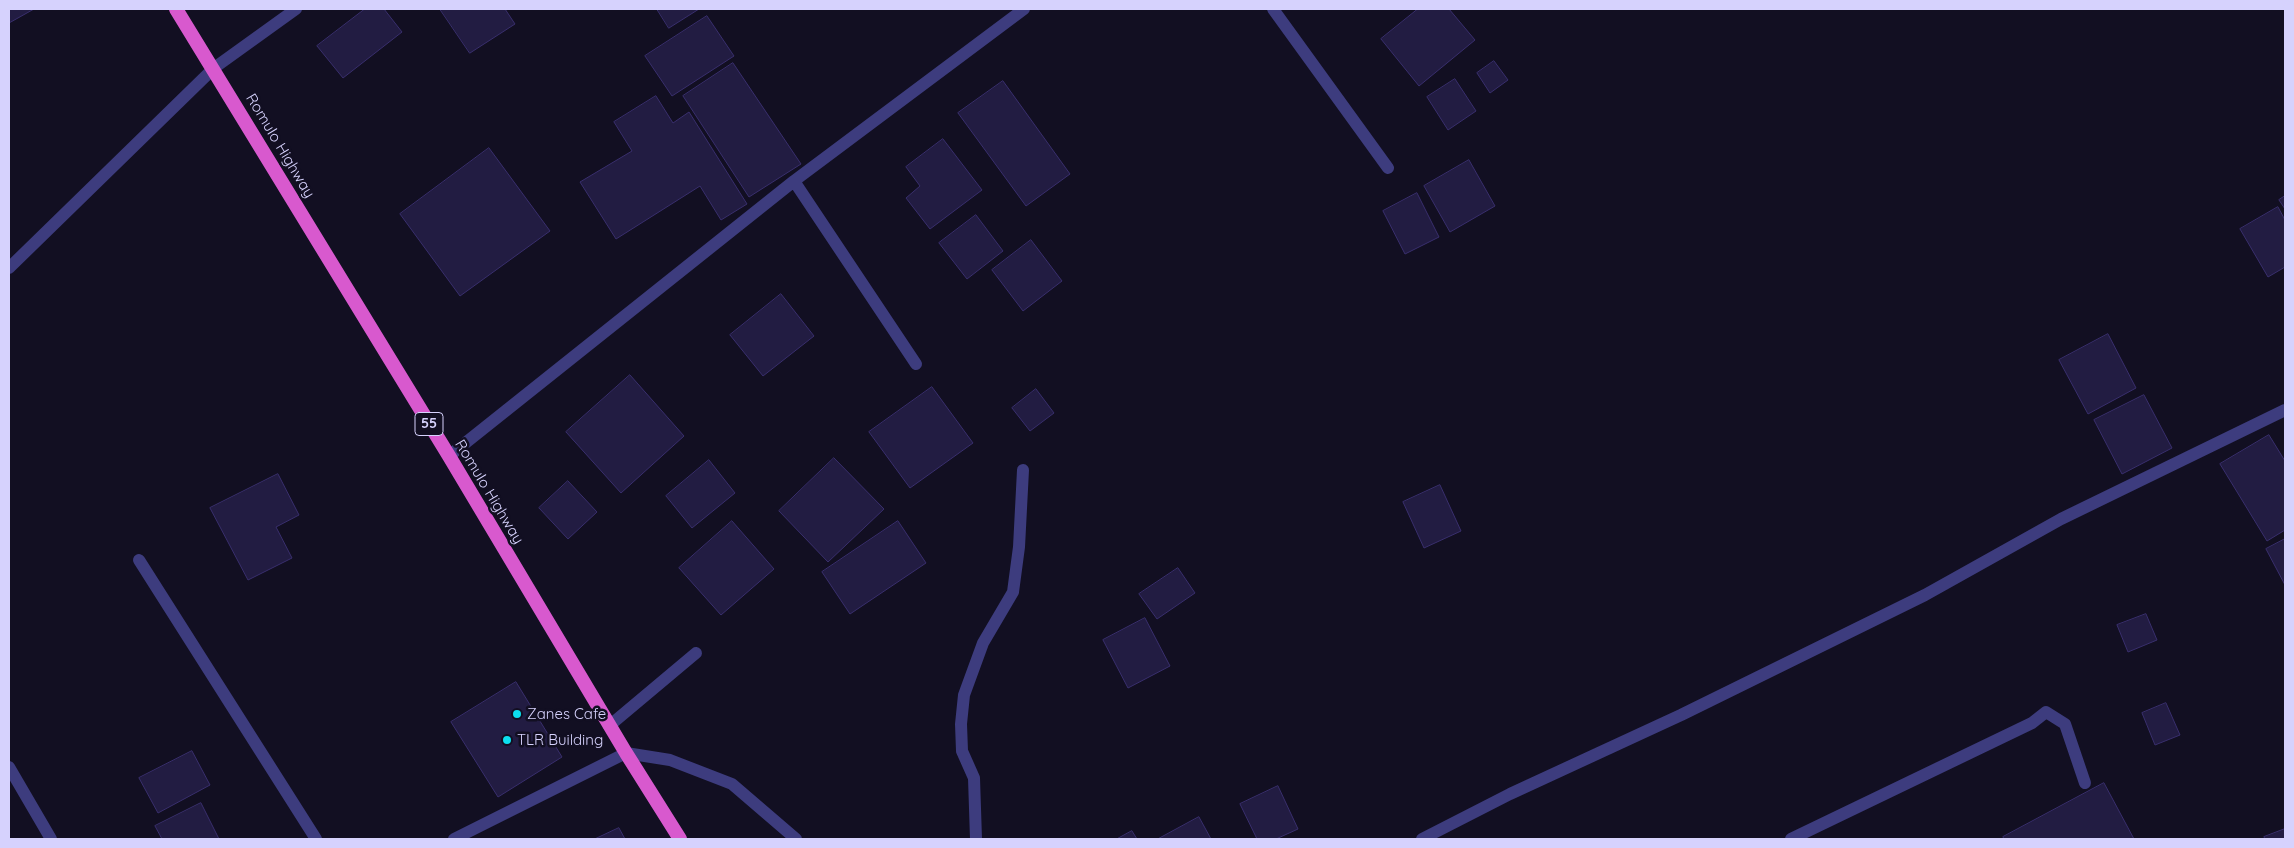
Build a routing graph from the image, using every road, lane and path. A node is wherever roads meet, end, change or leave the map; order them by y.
1 (176, 9) edge
2 (296, 9) edge
3 (1024, 9) edge
4 (1273, 9) edge
5 (214, 68) junction
6 (1388, 168) dead end
7 (794, 181) junction
8 (9, 268) edge
9 (916, 364) dead end
10 (2285, 410) edge
11 (448, 456) junction
12 (1023, 470) dead end
13 (139, 560) dead end
14 (696, 653) dead end
15 (609, 726) junction
16 (626, 753) junction
17 (9, 767) edge
18 (2085, 783) dead end
19 (51, 839) edge
20 (316, 839) edge
21 (454, 839) edge
22 (680, 839) edge
23 (796, 839) edge
24 (976, 839) edge
25 (1422, 839) edge
26 (1791, 839) edge

1 - 5 highway, Romulo Highway / 55
2 - 5 street
3 - 7 street
4 - 6 street
5 - 8 street
5 - 11 highway, Romulo Highway / 55
7 - 9 street
7 - 11 street
10 - 25 street
11 - 15 highway, Romulo Highway / 55
12 - 24 street
13 - 20 street
14 - 15 street
15 - 16 highway, Romulo Highway / 55
16 - 21 street
16 - 22 highway, Romulo Highway / 55
16 - 23 street
17 - 19 street
18 - 26 street

